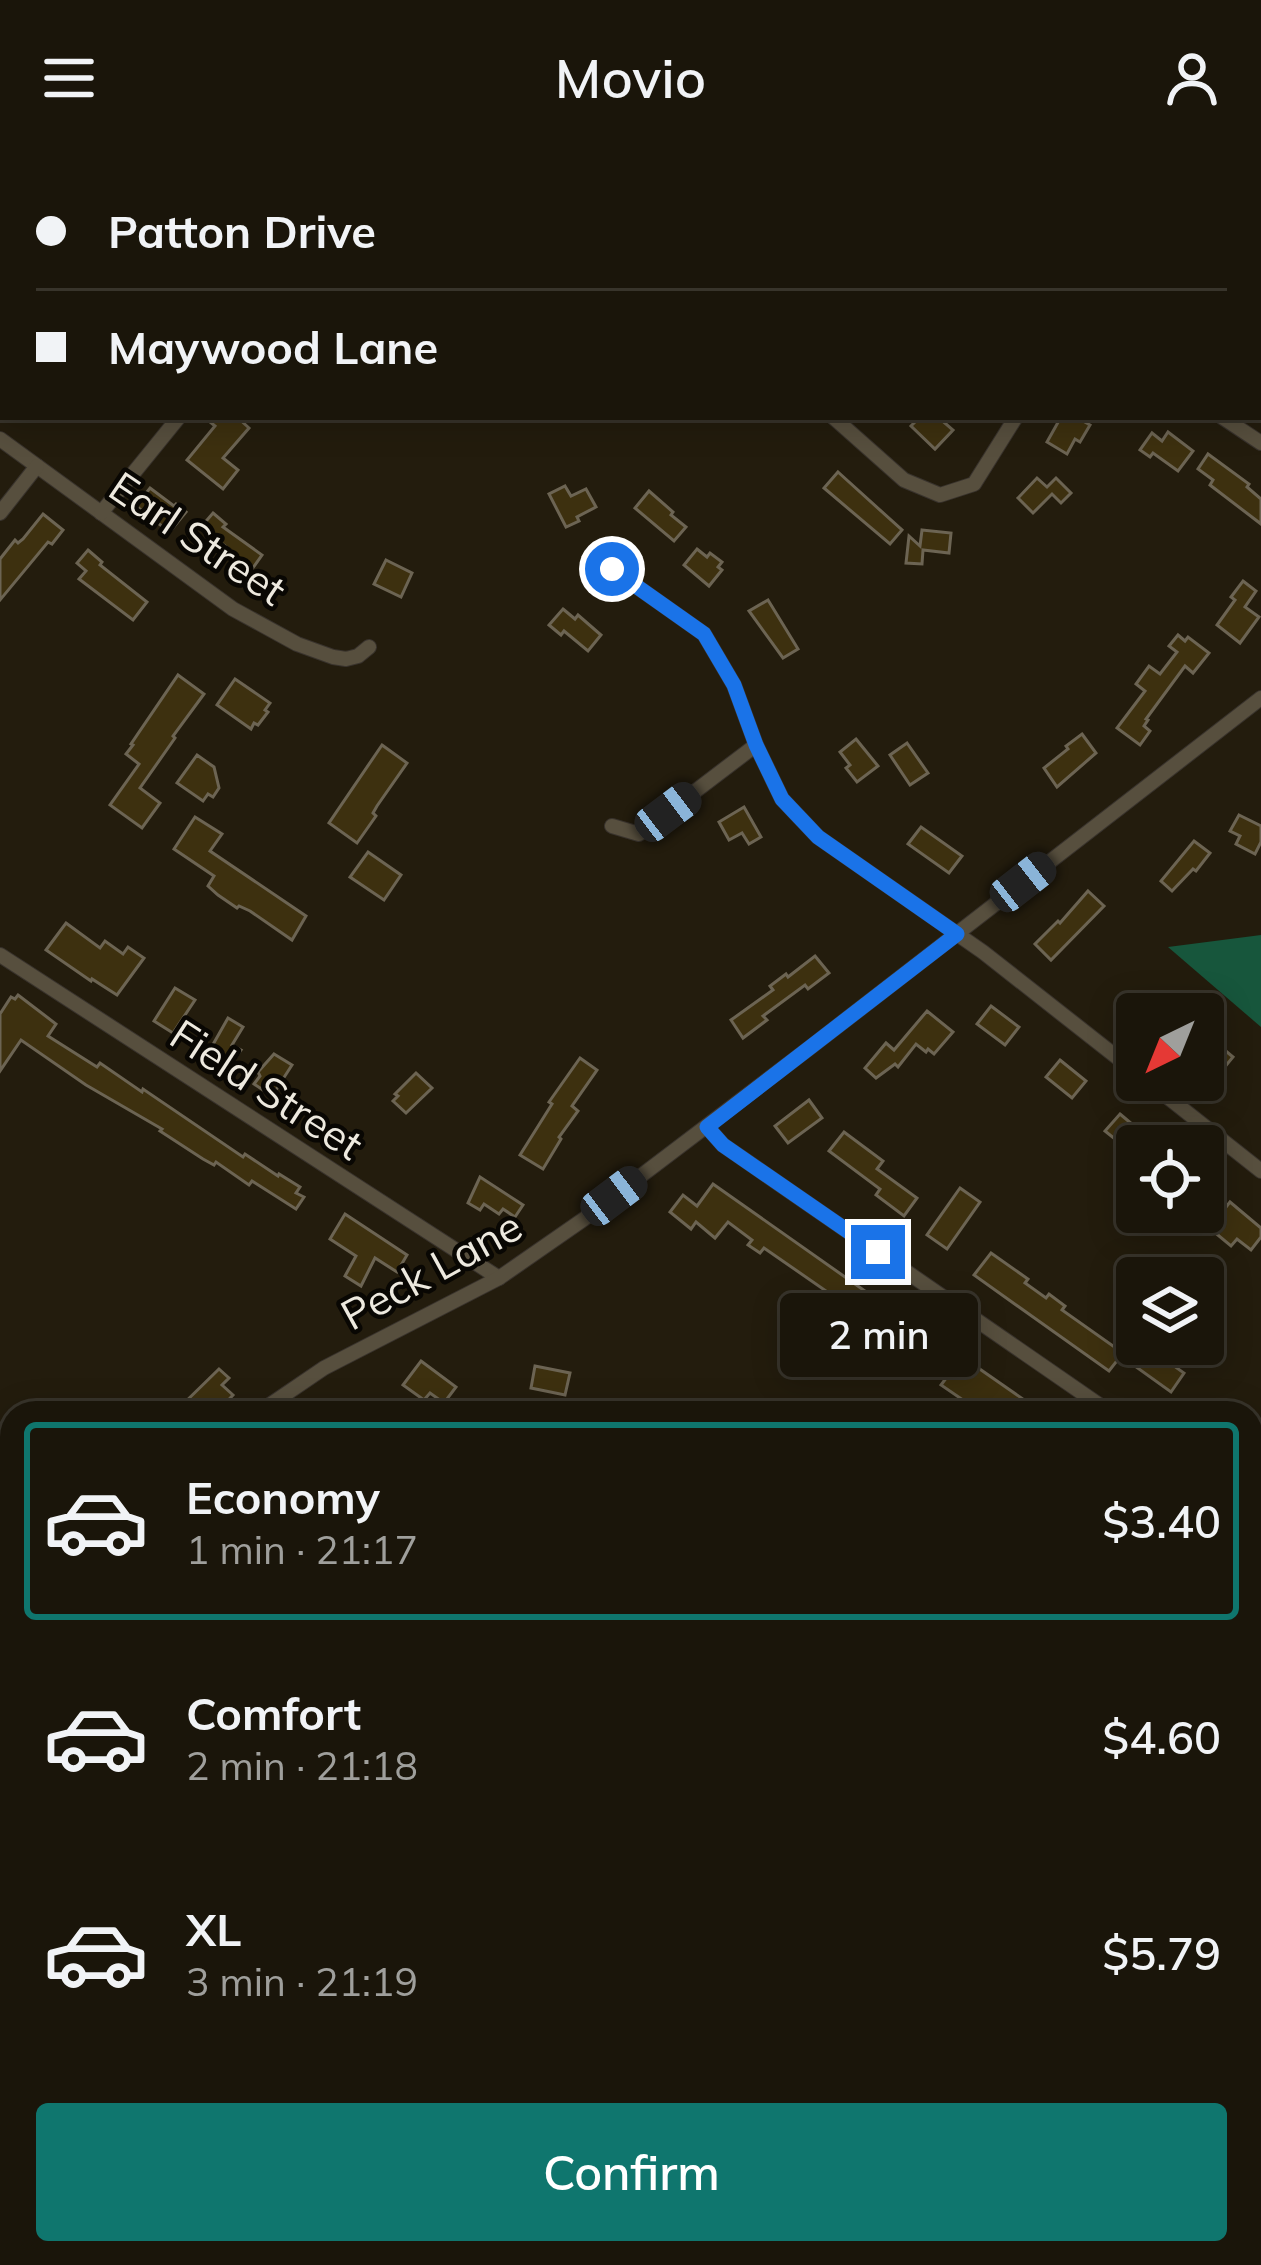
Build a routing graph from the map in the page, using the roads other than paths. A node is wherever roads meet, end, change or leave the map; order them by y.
1 (177, 420) edge
2 (835, 420) edge
3 (1014, 420) edge
4 (1226, 420) edge
5 (0, 439) edge
6 (1261, 443) edge
7 (37, 466) junction
8 (101, 512) junction
9 (0, 513) edge
10 (612, 569) dead end
11 (369, 647) dead end
12 (1261, 698) edge
13 (756, 745) junction
14 (612, 826) dead end
15 (957, 934) junction
16 (0, 955) edge
17 (1116, 1057) edge
18 (1173, 1101) edge
19 (707, 1127) junction
20 (1261, 1171) edge
21 (499, 1278) junction
22 (276, 1401) edge
23 (1094, 1401) edge

1 - 8 street
2 - 3 street
4 - 6 street
5 - 7 street, Earl Street
7 - 8 street, Earl Street
7 - 9 street
8 - 11 street, Earl Street
10 - 13 street
12 - 15 street, Peck Lane
13 - 14 street
13 - 15 street
15 - 17 street
15 - 19 street, Peck Lane
16 - 21 street, Field Street
18 - 20 street
19 - 21 street, Peck Lane
19 - 23 street
21 - 22 street, Peck Lane

